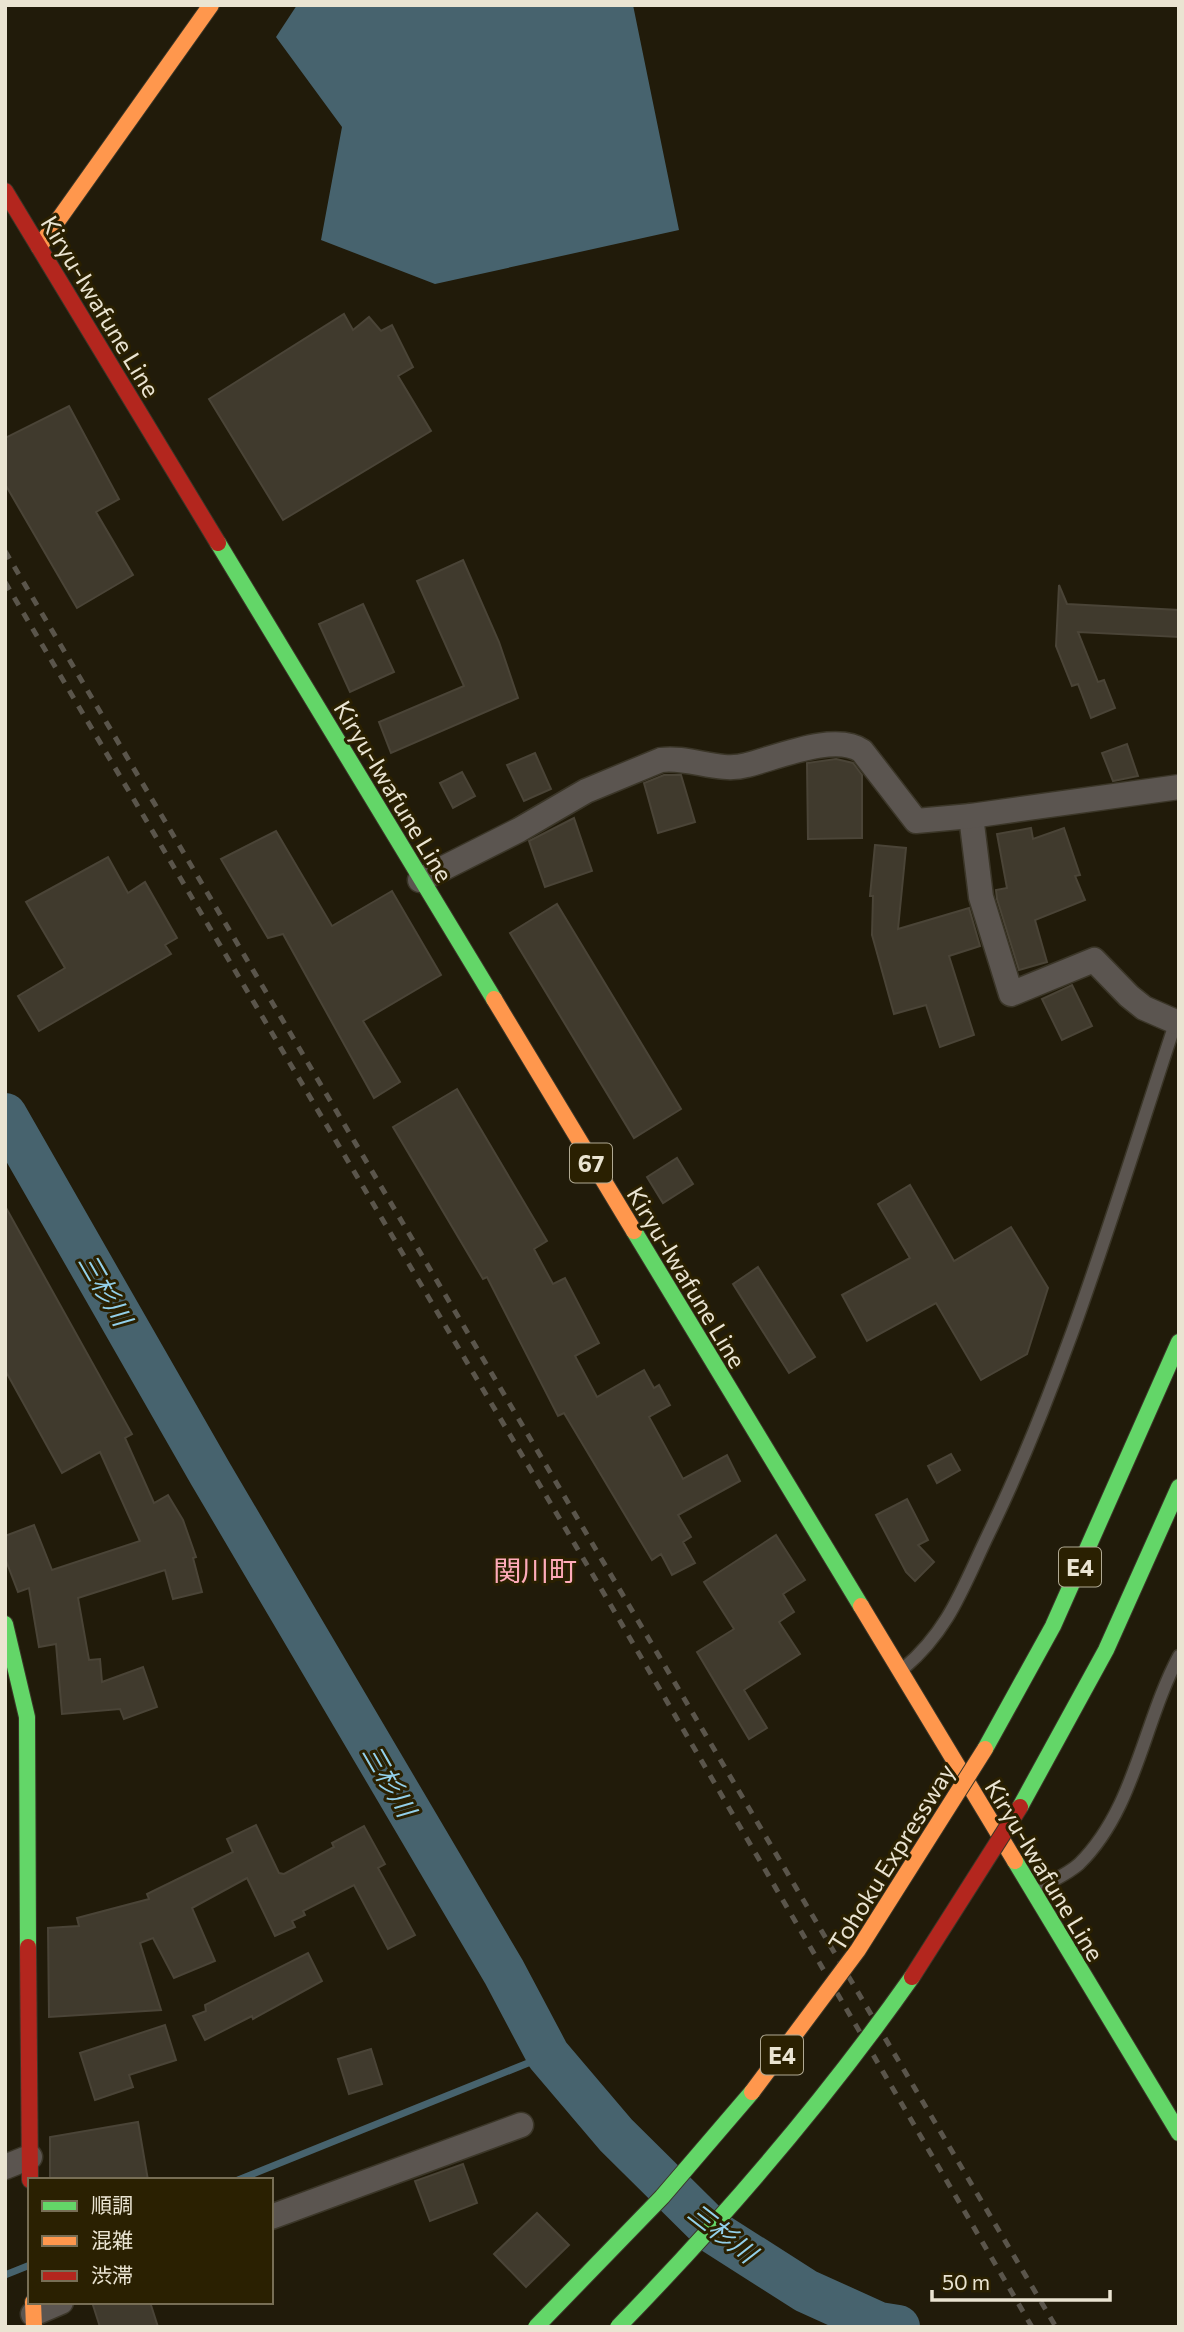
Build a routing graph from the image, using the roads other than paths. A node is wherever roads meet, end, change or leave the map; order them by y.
1 (211, 5) edge
2 (5, 191) edge
3 (39, 247) junction
4 (1179, 787) edge
5 (971, 816) junction
6 (420, 880) junction
7 (1177, 1018) edge
8 (1179, 1325) edge
9 (1179, 1342) edge
10 (1164, 1379) junction
11 (1179, 1487) edge
12 (5, 1624) edge
13 (1179, 1656) edge
14 (10, 1658) edge
15 (899, 1673) junction
16 (1032, 1893) junction
17 (521, 2124) dead end
18 (1179, 2133) edge
19 (5, 2167) edge
20 (30, 2169) edge
21 (273, 2216) edge
22 (56, 2304) edge
23 (33, 2314) edge
24 (536, 2327) edge
25 (618, 2327) edge

1 - 3 main road
2 - 3 main road, Kiryu-Iwafune Line / 67
3 - 6 main road, Kiryu-Iwafune Line / 67
4 - 5 street
5 - 6 street
5 - 7 street
6 - 15 main road, Kiryu-Iwafune Line / 67
7 - 15 lane
8 - 10 main road
9 - 10 main road, Tohoku Expressway / E4
10 - 24 main road, Tohoku Expressway / E4, bridge
11 - 25 main road, E4, bridge
12 - 14 main road
13 - 16 lane
14 - 20 main road
15 - 16 main road, Kiryu-Iwafune Line / 67
16 - 18 main road, Kiryu-Iwafune Line / 67
17 - 21 street
19 - 20 street
22 - 23 street

